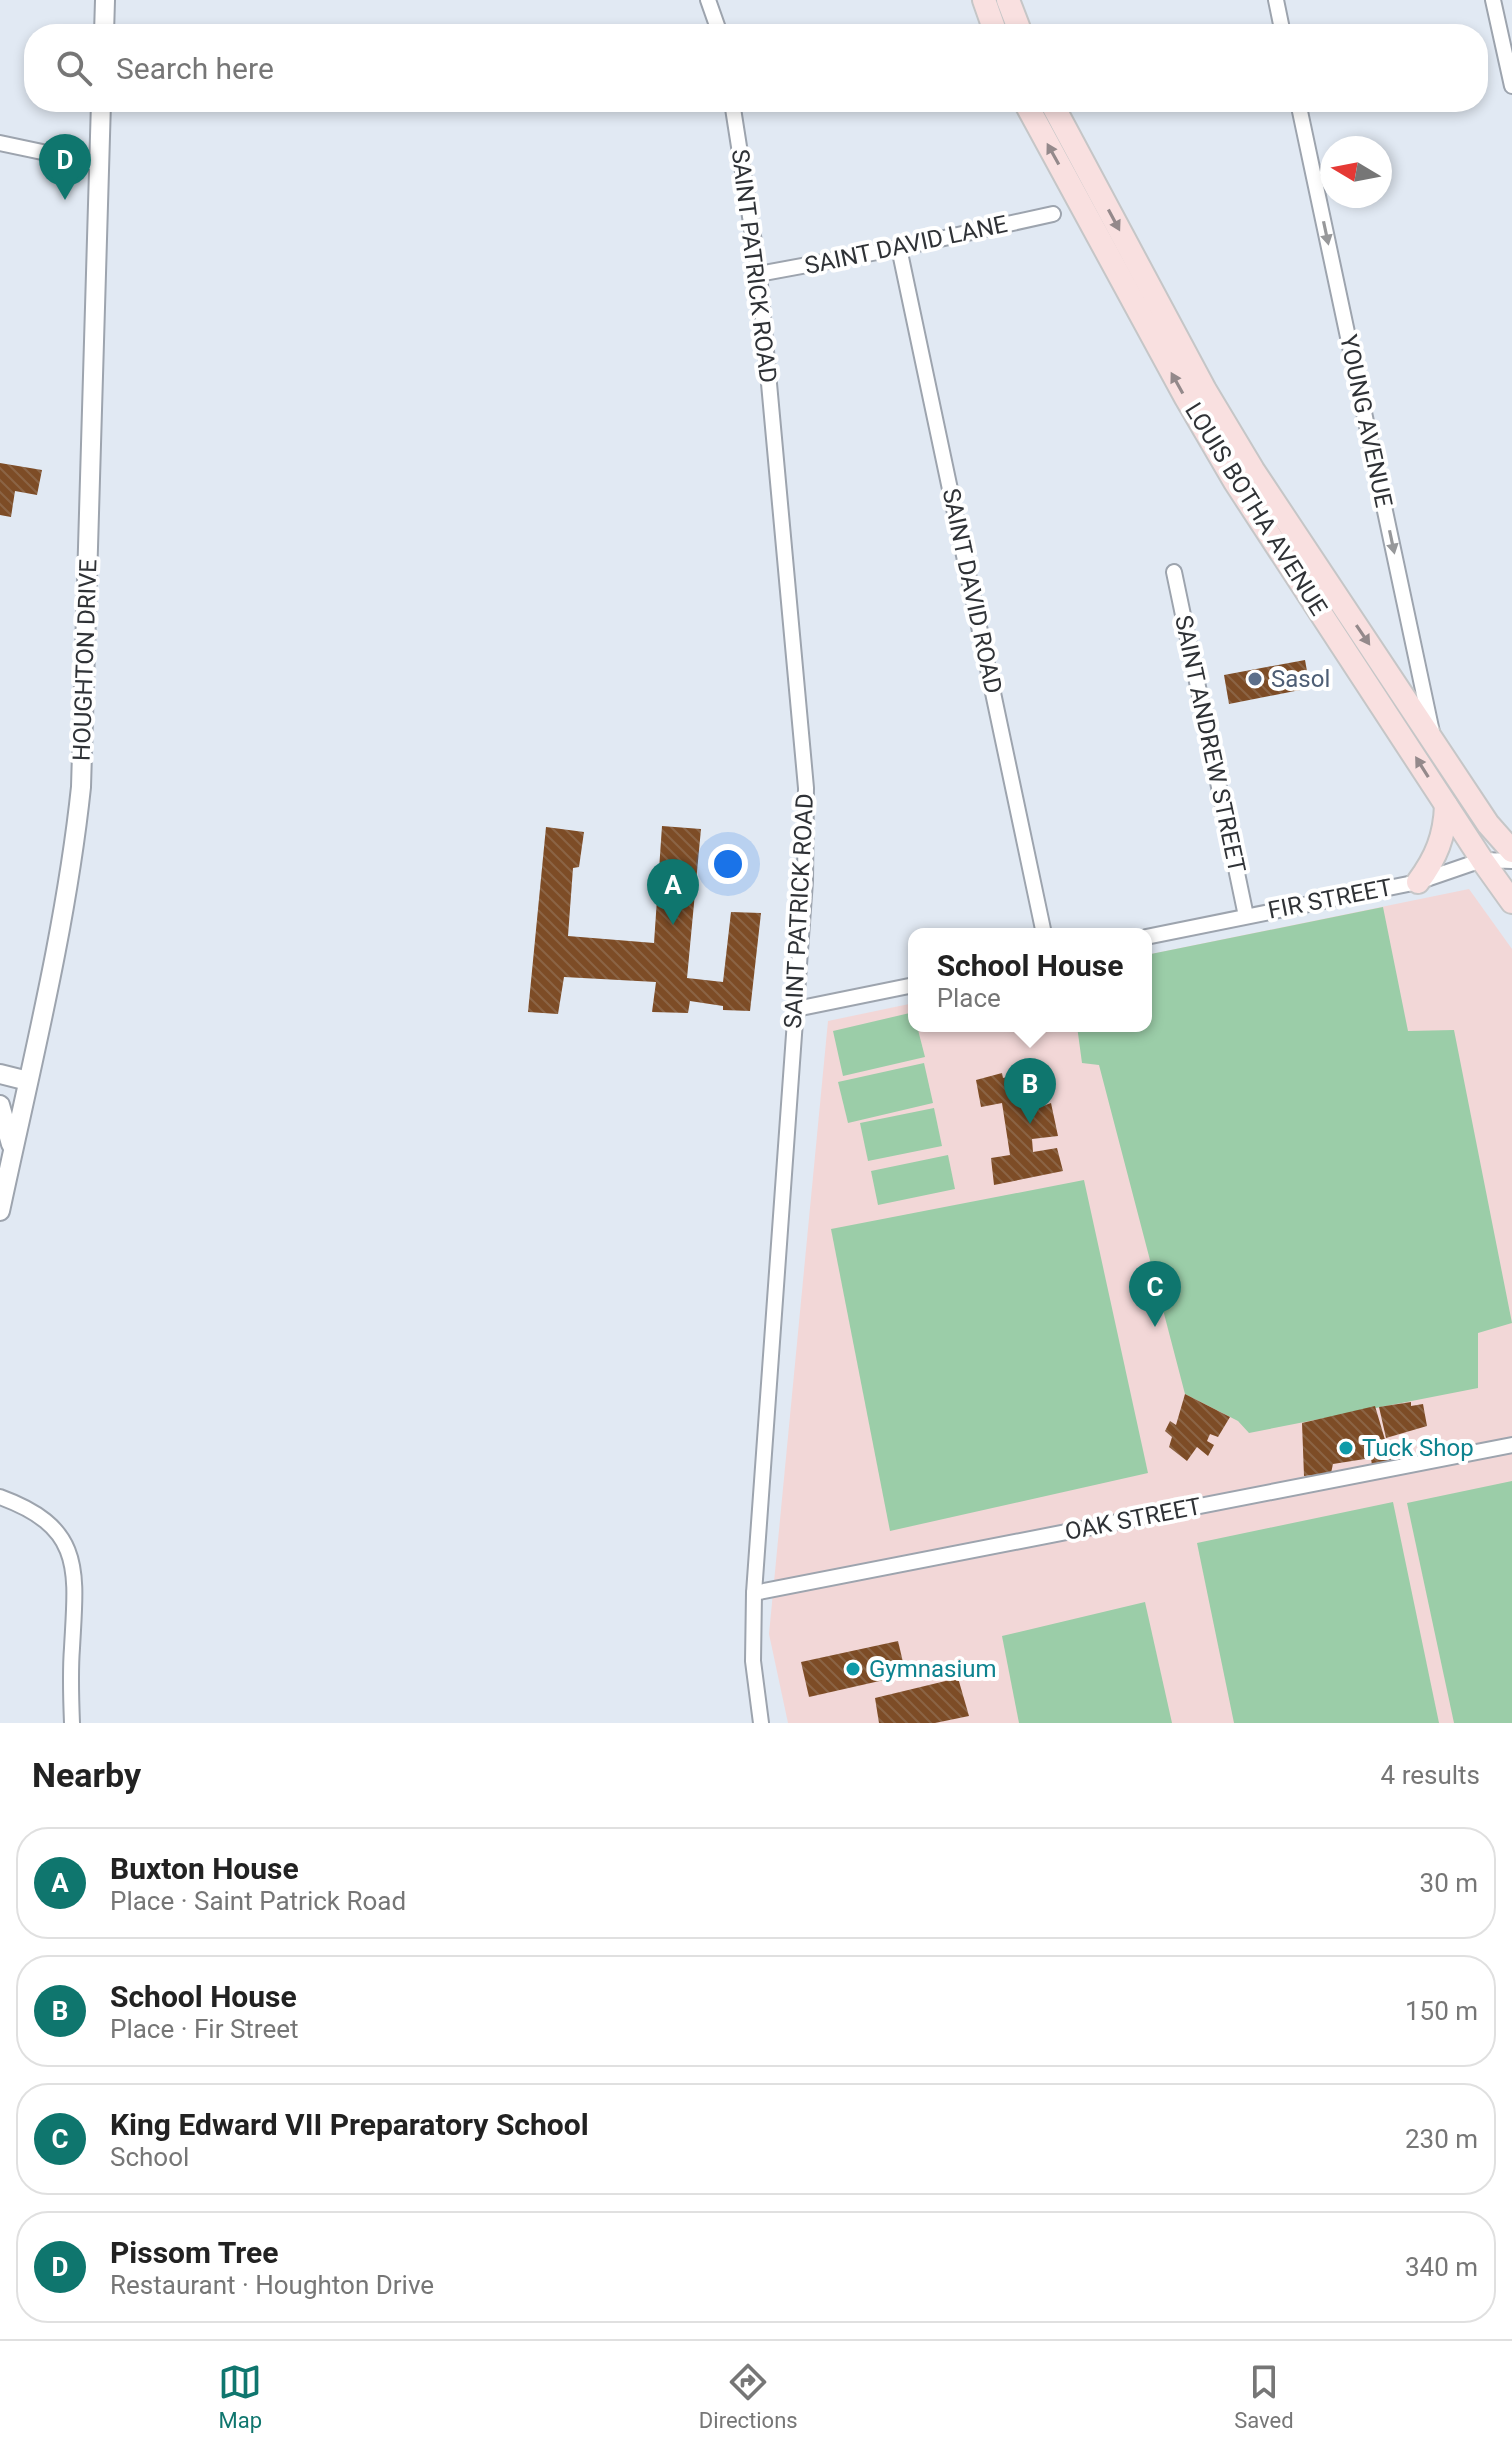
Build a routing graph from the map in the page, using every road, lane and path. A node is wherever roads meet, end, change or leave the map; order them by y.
1 (105, 0) edge
2 (708, 0) edge
3 (984, 0) edge
4 (1276, 0) edge
5 (1493, 0) edge
6 (1011, 1) edge
7 (104, 24) edge
8 (716, 24) edge
9 (992, 24) edge
10 (1018, 24) edge
11 (1281, 24) edge
12 (1512, 86) edge
13 (101, 112) edge
14 (734, 112) edge
15 (1030, 112) edge
16 (1056, 112) edge
17 (1300, 112) edge
18 (0, 143) edge
19 (99, 164) junction
20 (1053, 214) dead end
21 (899, 248) junction
22 (759, 274) junction
23 (1174, 572) dead end
24 (1433, 740) junction
25 (1446, 805) junction
26 (1512, 851) edge
27 (1482, 860) junction
28 (1512, 861) edge
29 (1418, 882) junction
30 (1512, 902) edge
31 (1246, 916) junction
32 (1043, 928) edge
33 (1152, 936) edge
34 (908, 986) edge
35 (796, 1009) junction
36 (0, 1074) edge
37 (28, 1081) junction
38 (0, 1105) edge
39 (13, 1150) junction
40 (0, 1211) edge
41 (1512, 1445) edge
42 (0, 1497) edge
43 (754, 1593) junction
44 (72, 1723) edge
45 (761, 1723) edge

1 - 7 street
2 - 8 street
3 - 9 main road
4 - 11 street
5 - 12 street
6 - 10 main road
13 - 19 street, HOUGHTON DRIVE
14 - 22 street, SAINT PATRICK ROAD
25 -> 15 main road, LOUIS BOTHA AVENUE
16 -> 24 main road, LOUIS BOTHA AVENUE
17 -> 24 street, YOUNG AVENUE
18 - 19 street
19 - 37 street, HOUGHTON DRIVE
20 - 21 street, SAINT DAVID LANE
21 - 22 street, SAINT DAVID LANE
21 - 32 street, SAINT DAVID ROAD
22 - 35 street, SAINT PATRICK ROAD
23 - 31 street, SAINT ANDREW STREET
24 - 26 main road, LOUIS BOTHA AVENUE
25 - 27 main road, LOUIS BOTHA AVENUE
25 - 29 main road
27 - 28 street, FIR STREET
27 - 29 street, FIR STREET
27 - 30 main road, LOUIS BOTHA AVENUE
29 - 31 street, FIR STREET
31 - 33 street, FIR STREET
34 - 35 street
35 - 43 street, SAINT PATRICK ROAD
36 - 37 street
37 - 39 street, HOUGHTON DRIVE
38 - 39 street
39 - 40 street, HOUGHTON DRIVE
41 - 43 street, OAK STREET
42 - 44 street
43 - 45 street, SAINT PATRICK ROAD

